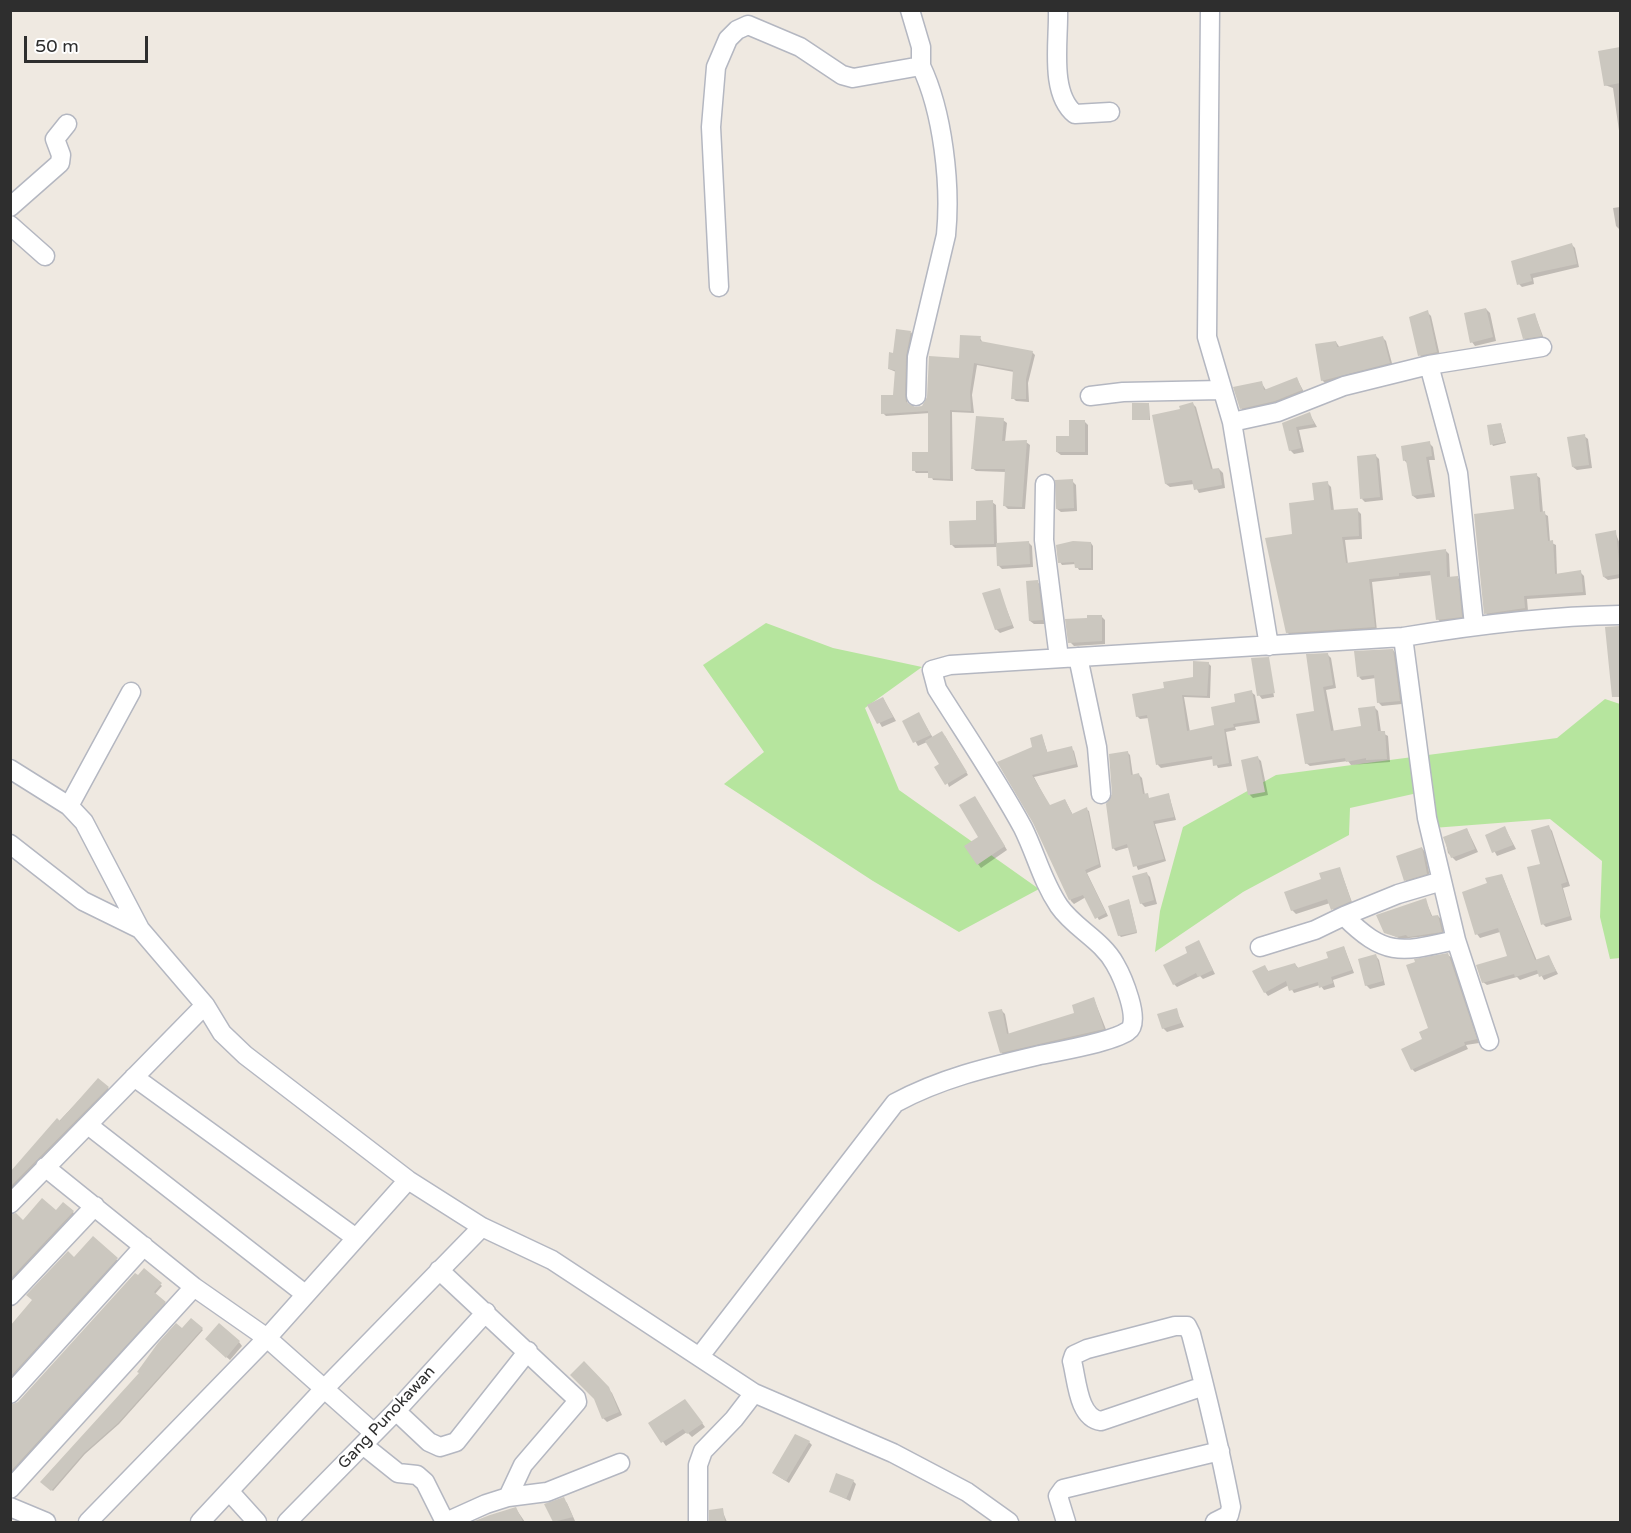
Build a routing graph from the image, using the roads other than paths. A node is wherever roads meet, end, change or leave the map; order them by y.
1 (739, 10) edge
2 (910, 10) edge
3 (1058, 10) edge
4 (1210, 10) edge
5 (737, 30) junction
6 (921, 66) junction
7 (1110, 112) dead end
8 (67, 124) dead end
9 (10, 207) edge
10 (10, 225) edge
11 (45, 256) dead end
12 (719, 287) dead end
13 (1542, 347) dead end
14 (1429, 365) junction
15 (1221, 390) junction
16 (916, 396) dead end
17 (1090, 396) dead end
18 (1232, 422) junction
19 (1045, 484) dead end
20 (1620, 615) edge
21 (1474, 625) junction
22 (1403, 637) junction
23 (1269, 646) junction
24 (1078, 657) junction
25 (1059, 658) junction
26 (131, 692) dead end
27 (10, 769) edge
28 (1101, 794) dead end
29 (69, 806) junction
30 (10, 844) edge
31 (1442, 881) junction
32 (1344, 916) junction
33 (140, 929) junction
34 (1456, 940) junction
35 (1260, 947) dead end
36 (205, 1005) junction
37 (1489, 1041) dead end
38 (134, 1077) junction
39 (88, 1125) junction
40 (45, 1167) junction
41 (408, 1180) junction
42 (10, 1204) edge
43 (95, 1206) junction
44 (482, 1227) junction
45 (356, 1238) junction
46 (144, 1246) junction
47 (439, 1270) junction
48 (194, 1287) junction
49 (305, 1294) junction
50 (10, 1296) edge
51 (486, 1312) junction
52 (267, 1338) junction
53 (528, 1351) junction
54 (700, 1356) junction
55 (1204, 1386) junction
56 (324, 1389) junction
57 (754, 1393) junction
58 (10, 1394) edge
59 (396, 1411) junction
60 (368, 1439) junction
61 (1220, 1451) junction
62 (620, 1463) dead end
63 (10, 1489) edge
64 (229, 1491) junction
65 (508, 1497) junction
66 (10, 1507) edge
67 (46, 1522) edge
68 (88, 1522) edge
69 (200, 1522) edge
70 (257, 1522) edge
71 (287, 1522) edge
72 (446, 1522) edge
73 (698, 1522) edge
74 (1009, 1522) edge
75 (1066, 1522) edge
76 (1215, 1522) edge

1 - 5 street
2 - 6 street
3 - 7 street
4 - 15 street
5 - 6 street
5 - 12 street
6 - 16 street
8 - 9 street
10 - 11 street
13 - 14 street
14 - 18 street
14 - 21 street
15 - 17 street
15 - 18 street
18 - 23 street
19 - 25 street
20 - 21 street
21 - 22 street
22 - 23 street
22 - 31 street
23 - 24 street
24 - 25 street
24 - 28 street
25 - 54 street
26 - 29 street
27 - 29 street
29 - 33 street
30 - 33 street
31 - 32 street
31 - 34 street
32 - 34 street
32 - 35 street
33 - 36 street
34 - 37 street
36 - 38 street
36 - 41 street
38 - 39 street
38 - 45 street
39 - 40 street
39 - 49 street
40 - 42 street
40 - 43 street
41 - 44 street
41 - 45 street
43 - 46 street
43 - 50 street
44 - 47 street
44 - 54 street
45 - 49 street
46 - 48 street
46 - 58 street
47 - 51 street
47 - 56 street
48 - 52 street
48 - 63 street
49 - 52 street
51 - 53 street
51 - 59 street, Gang Punokawan
52 - 56 street
52 - 68 street
53 - 59 street
53 - 65 street
54 - 57 street
55 - 55 street
55 - 61 street
56 - 60 street
56 - 64 street
57 - 73 street
57 - 74 street
59 - 60 street, Gang Punokawan
60 - 71 street, Gang Punokawan
60 - 72 street
61 - 75 street
61 - 76 street
62 - 65 street
64 - 69 street
64 - 70 street
65 - 72 street
66 - 67 street

